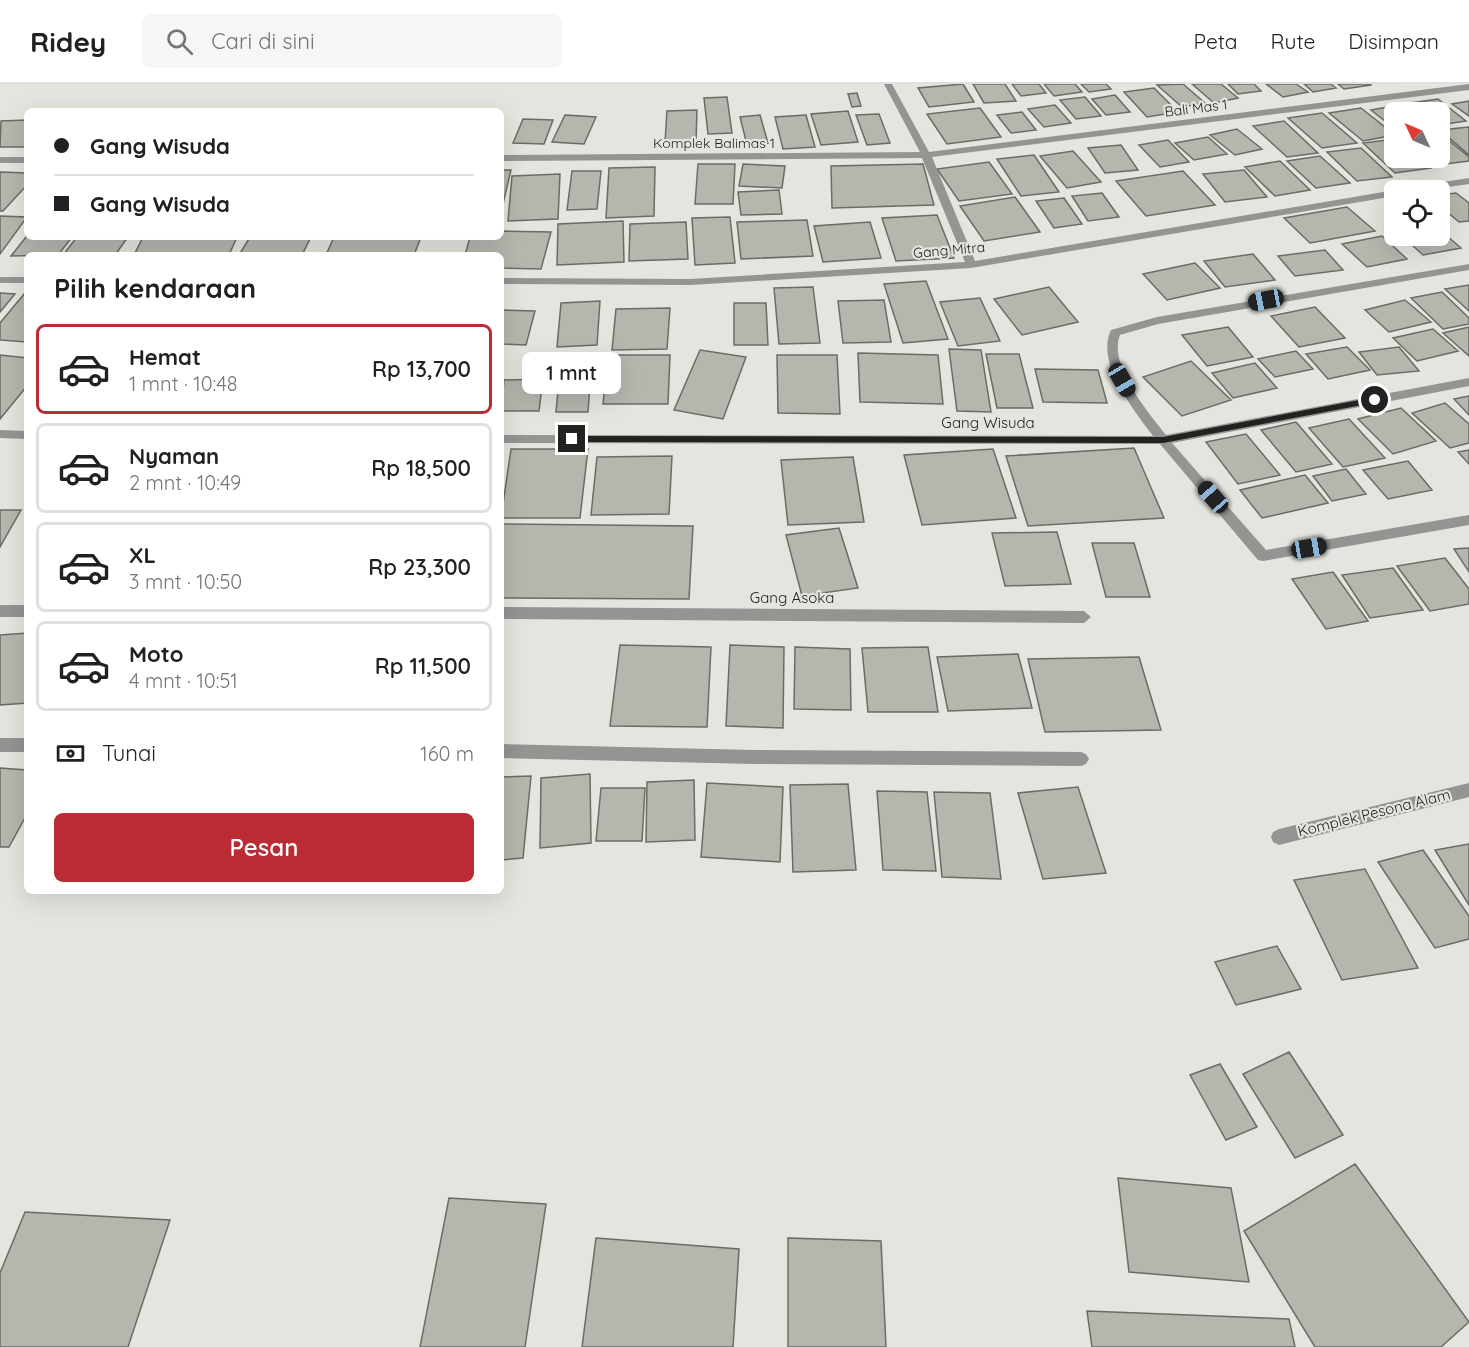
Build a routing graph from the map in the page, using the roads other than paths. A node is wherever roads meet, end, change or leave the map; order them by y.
1 (889, 84) edge
2 (1469, 87) edge
3 (926, 155) junction
4 (504, 158) edge
5 (0, 160) edge
6 (24, 160) edge
7 (1469, 181) edge
8 (1450, 184) edge
9 (1384, 195) edge
10 (971, 265) junction
11 (1469, 267) edge
12 (0, 280) edge
13 (24, 280) edge
14 (504, 281) edge
15 (1469, 382) edge
16 (0, 434) edge
17 (24, 435) edge
18 (504, 439) edge
19 (1163, 440) junction
20 (1469, 520) edge
21 (0, 611) edge
22 (24, 611) edge
23 (504, 613) edge
24 (1084, 616) dead end
25 (0, 745) edge
26 (24, 745) edge
27 (504, 751) edge
28 (1081, 759) dead end
29 (1469, 790) edge
30 (1279, 837) dead end

1 - 3 street
2 - 3 street, Bali Mas 1
3 - 4 street, Komplek Balimas 1
3 - 10 street
5 - 6 street
7 - 8 street
9 - 10 street, Gang Mitra
10 - 14 street, Gang Mitra
11 - 19 street
12 - 13 street
15 - 19 street, Gang Wisuda
16 - 17 street
18 - 19 street, Gang Wisuda
19 - 20 street
21 - 22 street
23 - 24 street, Gang Asoka
25 - 26 street
27 - 28 street
29 - 30 street, Komplek Pesona Alam

